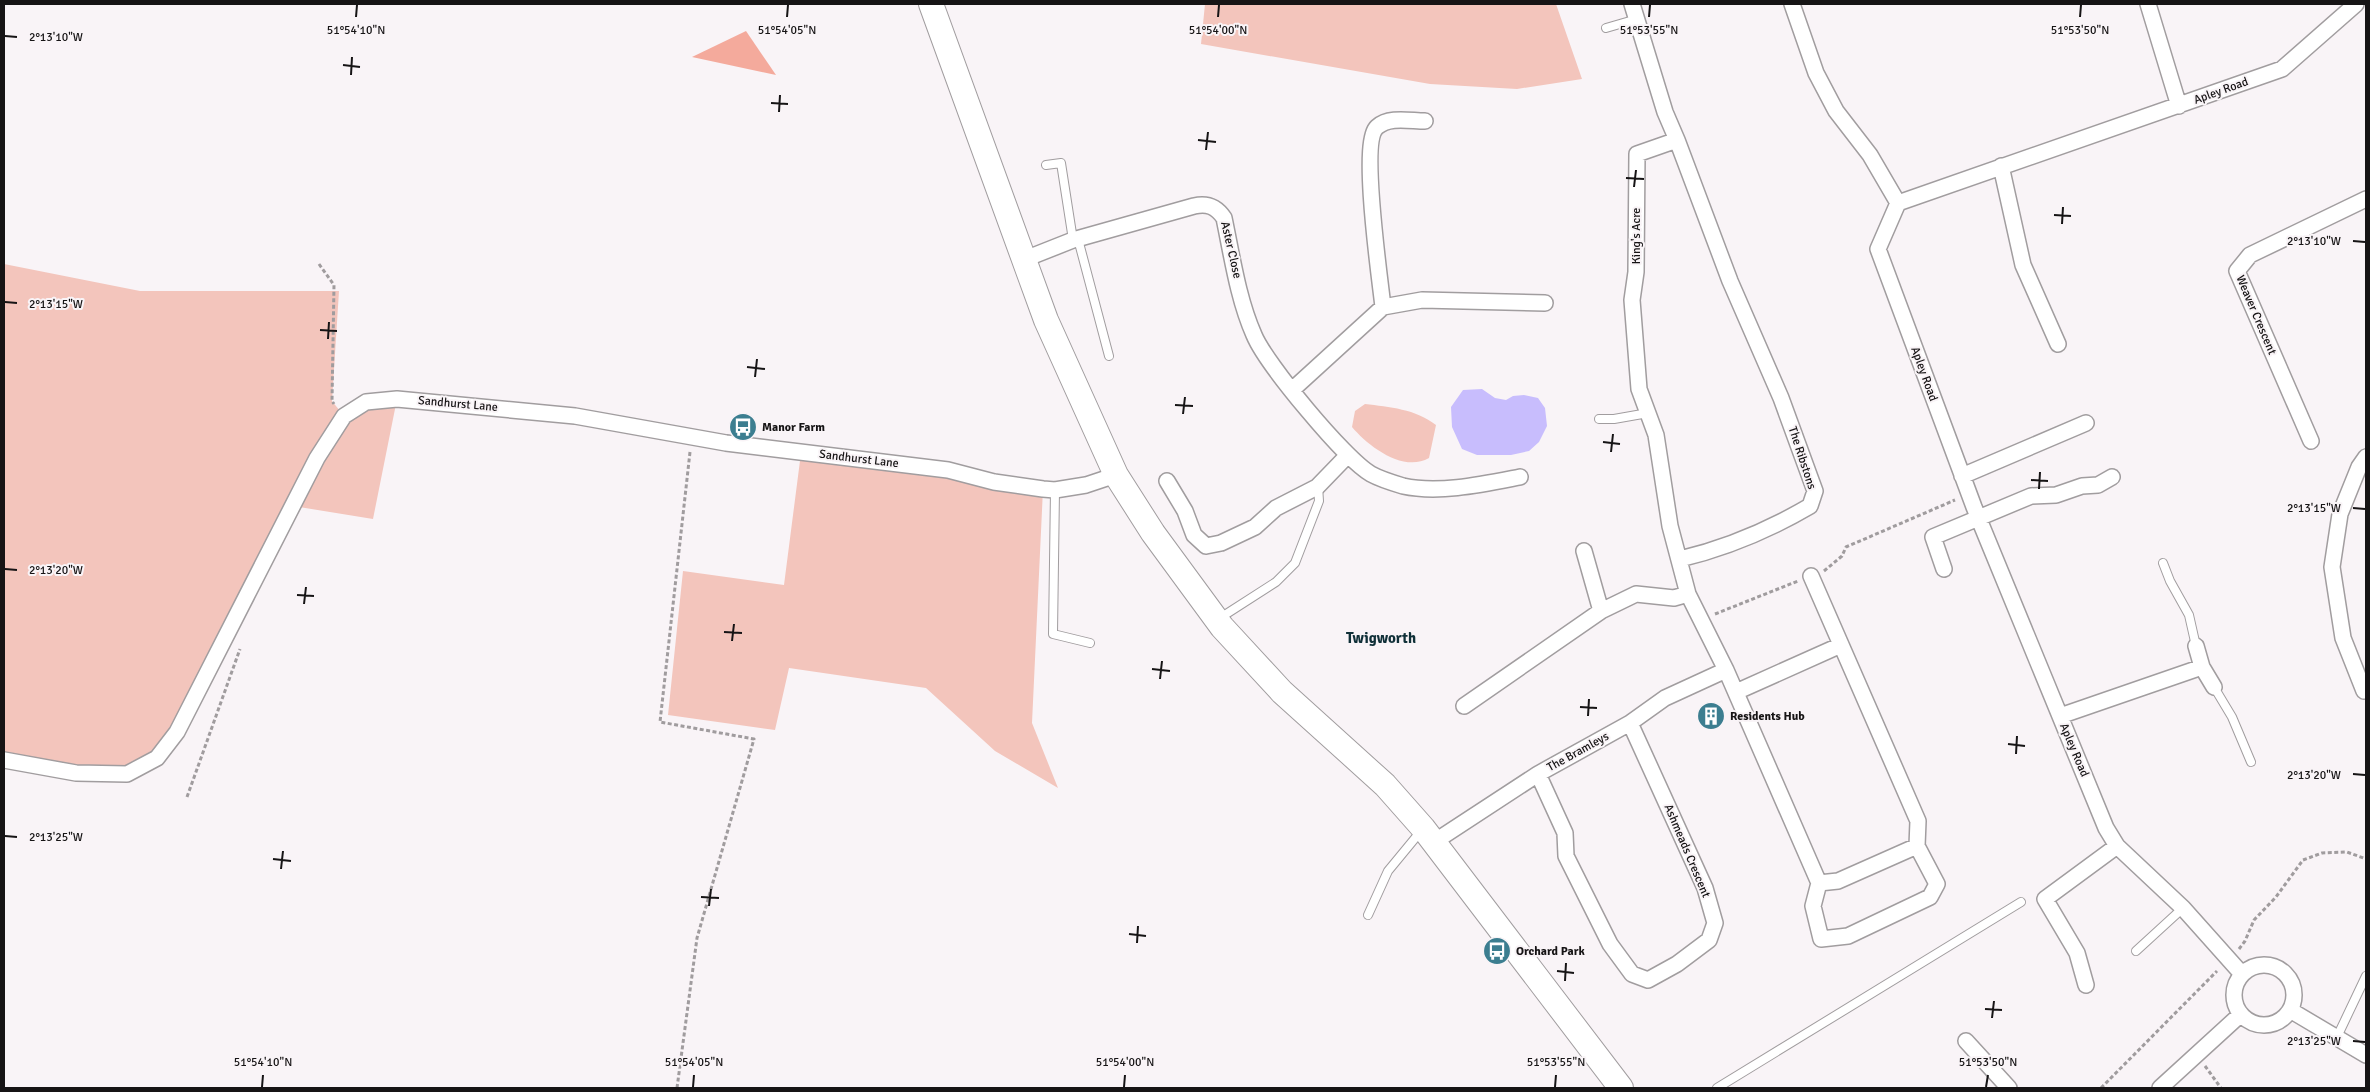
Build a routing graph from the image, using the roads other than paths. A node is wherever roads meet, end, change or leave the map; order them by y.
1 (932, 4) edge
2 (1632, 4) edge
3 (1792, 4) edge
4 (2148, 4) edge
5 (2355, 4) edge
6 (1636, 19) junction
7 (1606, 28) dead end
8 (2179, 106) junction
9 (1425, 121) dead end
10 (1677, 140) junction
11 (1046, 164) dead end
12 (2001, 166) junction
13 (2366, 199) edge
14 (1898, 203) junction
15 (1076, 240) junction
16 (1025, 259) junction
17 (1545, 303) dead end
18 (1383, 308) junction
19 (2058, 344) dead end
20 (1109, 356) dead end
21 (1292, 390) junction
22 (1648, 413) junction
23 (1599, 419) dead end
24 (2086, 423) dead end
25 (2311, 441) dead end
26 (1348, 456) junction
27 (2366, 457) edge
28 (1116, 475) junction
29 (1510, 475) dead end
30 (1962, 476) junction
31 (2112, 477) dead end
32 (1166, 480) dead end
33 (1318, 486) junction
34 (1055, 490) junction
35 (1978, 517) junction
36 (1584, 551) dead end
37 (1680, 559) junction
38 (2163, 563) dead end
39 (1944, 568) dead end
40 (1811, 576) dead end
41 (1688, 594) junction
42 (1602, 611) junction
43 (1216, 620) junction
44 (1090, 643) dead end
45 (1841, 644) junction
46 (2196, 646) joint
47 (2202, 667) junction
48 (1726, 670) junction
49 (2214, 687) joint
50 (1736, 692) junction
51 (2364, 695) edge
52 (1464, 706) dead end
53 (2060, 716) junction
54 (1630, 723) junction
55 (4, 760) edge
56 (2251, 762) dead end
57 (1538, 774) junction
58 (1428, 835) junction
59 (1917, 846) junction
60 (2117, 846) junction
61 (1819, 883) junction
62 (2021, 902) dead end
63 (2183, 908) junction
64 (1368, 915) dead end
65 (2136, 951) dead end
66 (2241, 973) junction
67 (2366, 976) edge
68 (2086, 985) dead end
69 (2290, 1010) junction
70 (2242, 1014) junction
71 (2337, 1037) junction
72 (1966, 1041) dead end
73 (2366, 1055) edge
74 (1622, 1088) edge
75 (1717, 1088) edge
76 (2009, 1088) edge
77 (2160, 1088) edge

1 - 16 main road
2 - 6 street
3 - 14 street
4 - 8 street
5 - 8 street, Apley Road
6 - 7 lane
6 - 10 street
8 - 12 street, Apley Road
9 - 18 street
10 - 22 street, King's Acre
10 - 37 street, The Ribstons
11 - 15 lane
12 - 14 street, Apley Road
12 - 19 street
13 - 25 street, Weaver Crescent
14 - 30 street, Apley Road
15 - 16 street, Aster Close
15 - 20 lane
15 - 21 street, Aster Close
16 - 28 main road
17 - 18 street
18 - 21 street
21 - 26 street, Aster Close
22 - 23 lane
22 - 37 street
24 - 30 street
26 - 29 street, Aster Close
26 - 33 street
27 - 51 street
28 - 34 street, Sandhurst Lane
28 - 43 main road
30 - 35 street, Apley Road
31 - 35 street
32 - 33 street
33 - 43 lane
34 - 44 lane
34 - 55 street, Sandhurst Lane
35 - 39 street
35 - 53 street, Apley Road
36 - 42 street
37 - 41 street
38 - 46 lane
40 - 45 street
41 - 42 street
41 - 48 street
42 - 52 street
43 - 58 main road
45 - 50 street
45 - 59 street
46 - 47 street
47 - 49 street
47 - 53 street
48 - 50 street
48 - 54 street, The Bramleys
49 - 56 lane
50 - 61 street
53 - 60 street, Apley Road
54 - 57 street, The Bramleys
54 - 57 street, Ashmeads Crescent
57 - 58 street, The Bramleys
58 - 64 lane
58 - 74 main road
59 - 61 street
59 - 61 street
60 - 63 street, Apley Road
60 - 68 street
62 - 75 lane
63 - 65 lane
63 - 66 street, Apley Road
66 - 69 street
66 - 70 street
67 - 71 lane
69 - 70 street
69 - 71 street
70 - 77 street
71 - 73 street
72 - 76 street

